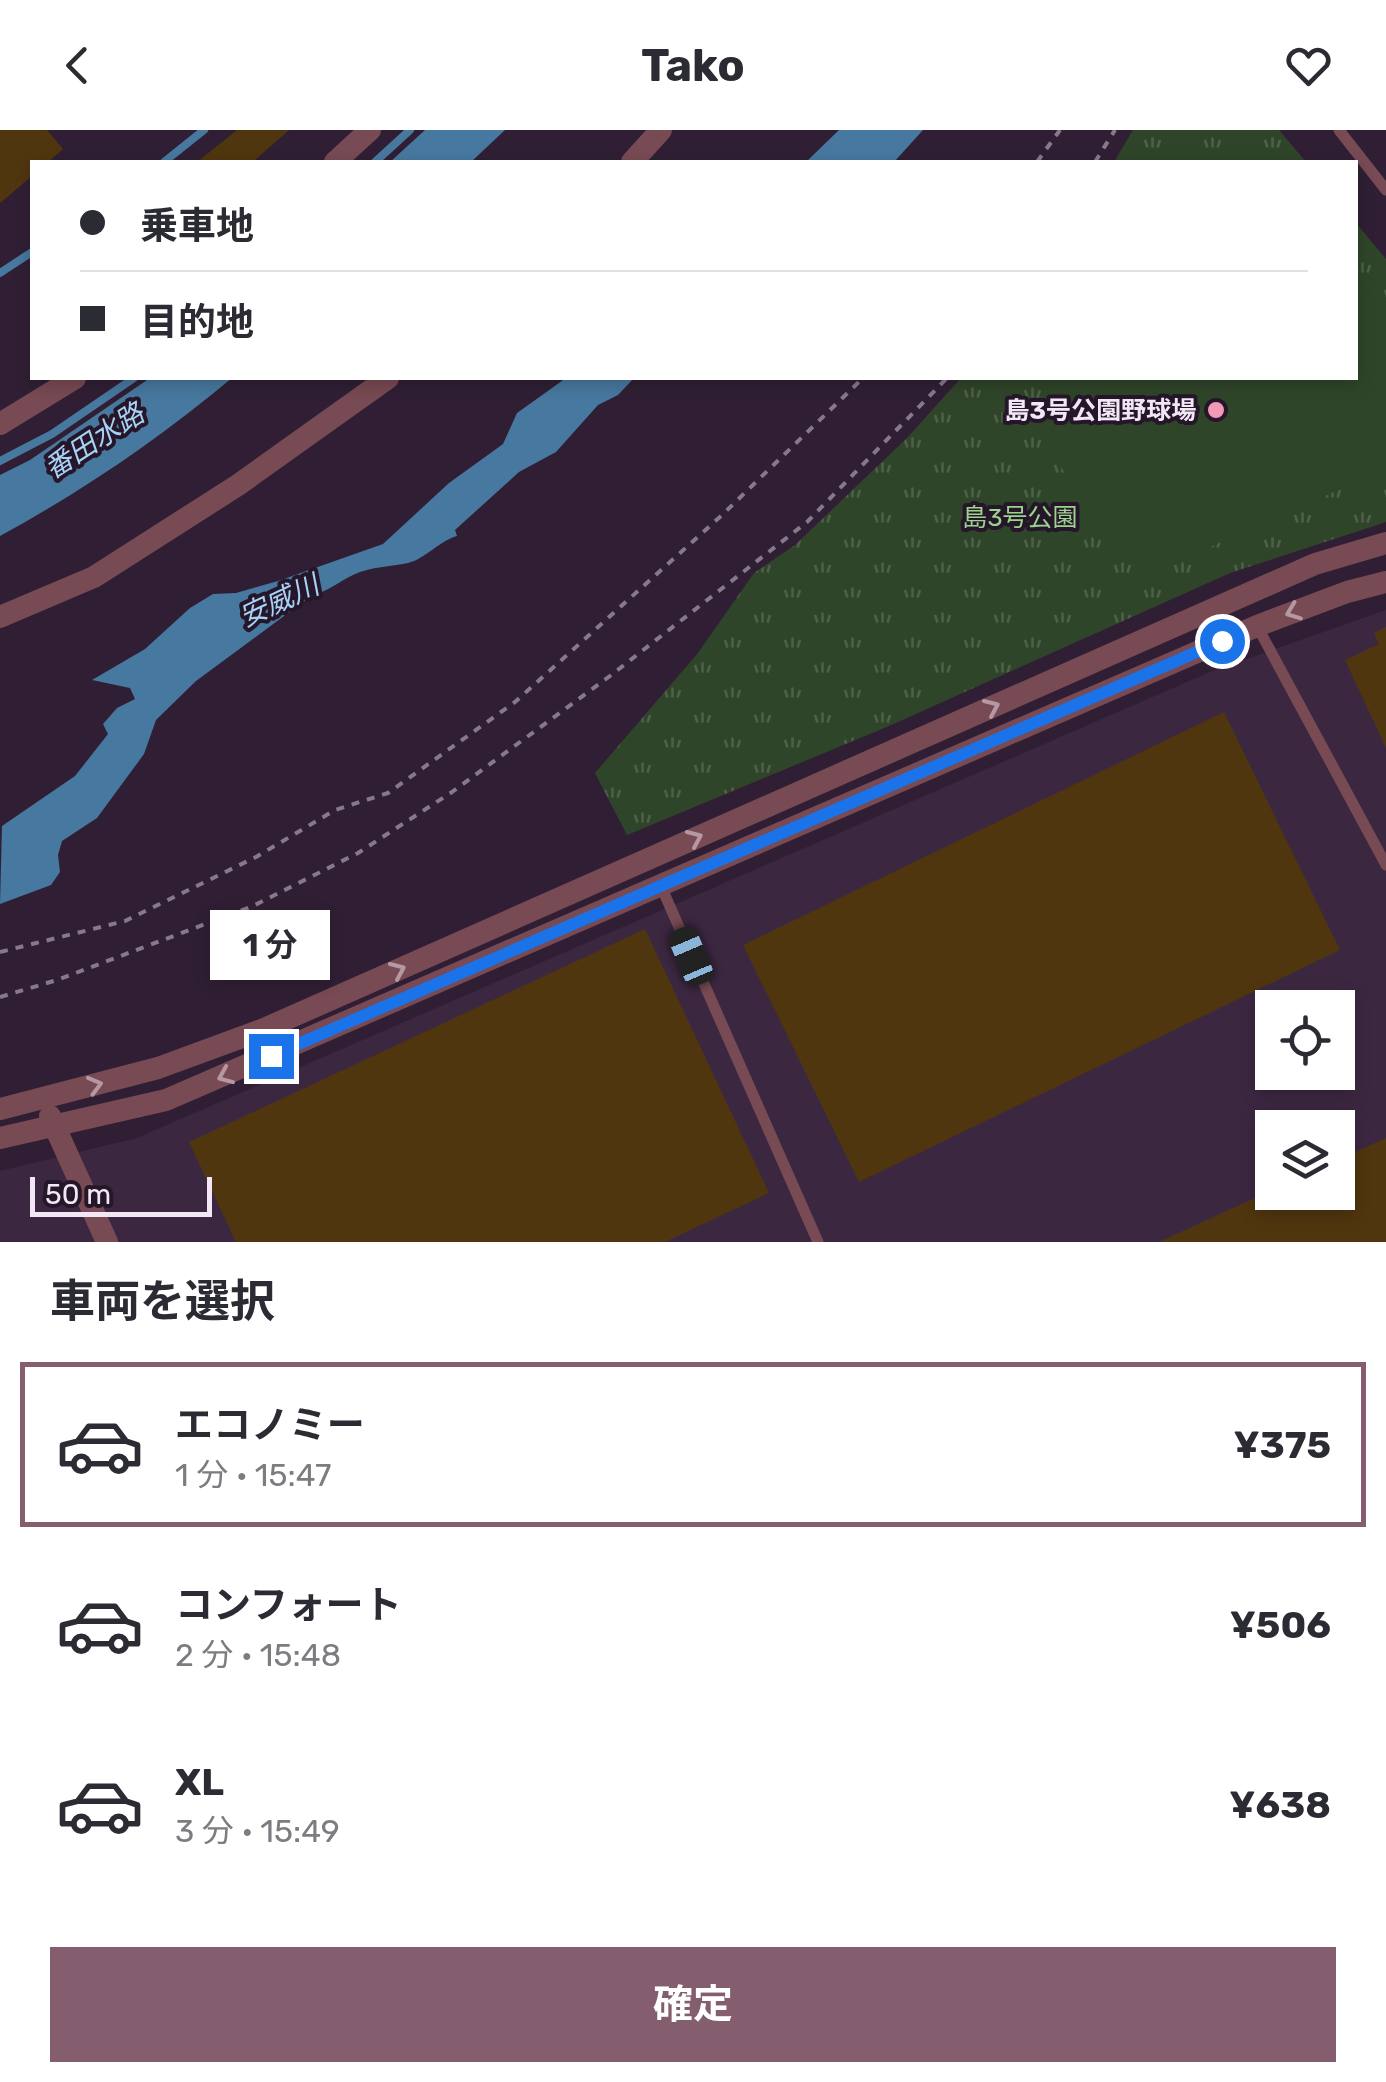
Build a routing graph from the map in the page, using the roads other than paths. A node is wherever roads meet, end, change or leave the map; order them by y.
1 (370, 130) edge
2 (661, 130) edge
3 (1344, 132) edge
4 (337, 160) edge
5 (634, 160) edge
6 (1386, 190) edge
7 (72, 380) edge
8 (385, 380) edge
9 (0, 424) edge
10 (1386, 544) edge
11 (1386, 582) edge
12 (0, 616) edge
13 (1257, 626) junction
14 (1386, 865) edge
15 (660, 884) junction
16 (42, 1099) junction
17 (0, 1108) edge
18 (54, 1126) junction
19 (0, 1138) edge
20 (107, 1242) edge
21 (818, 1242) edge

1 - 4 street
2 - 5 street
3 - 6 lane
7 - 9 street
8 - 12 street
16 -> 10 street
11 -> 13 street
13 - 14 lane
13 - 15 street
15 -> 18 street
15 - 21 lane
16 - 17 street
16 - 18 street
18 - 19 street
18 - 20 street

